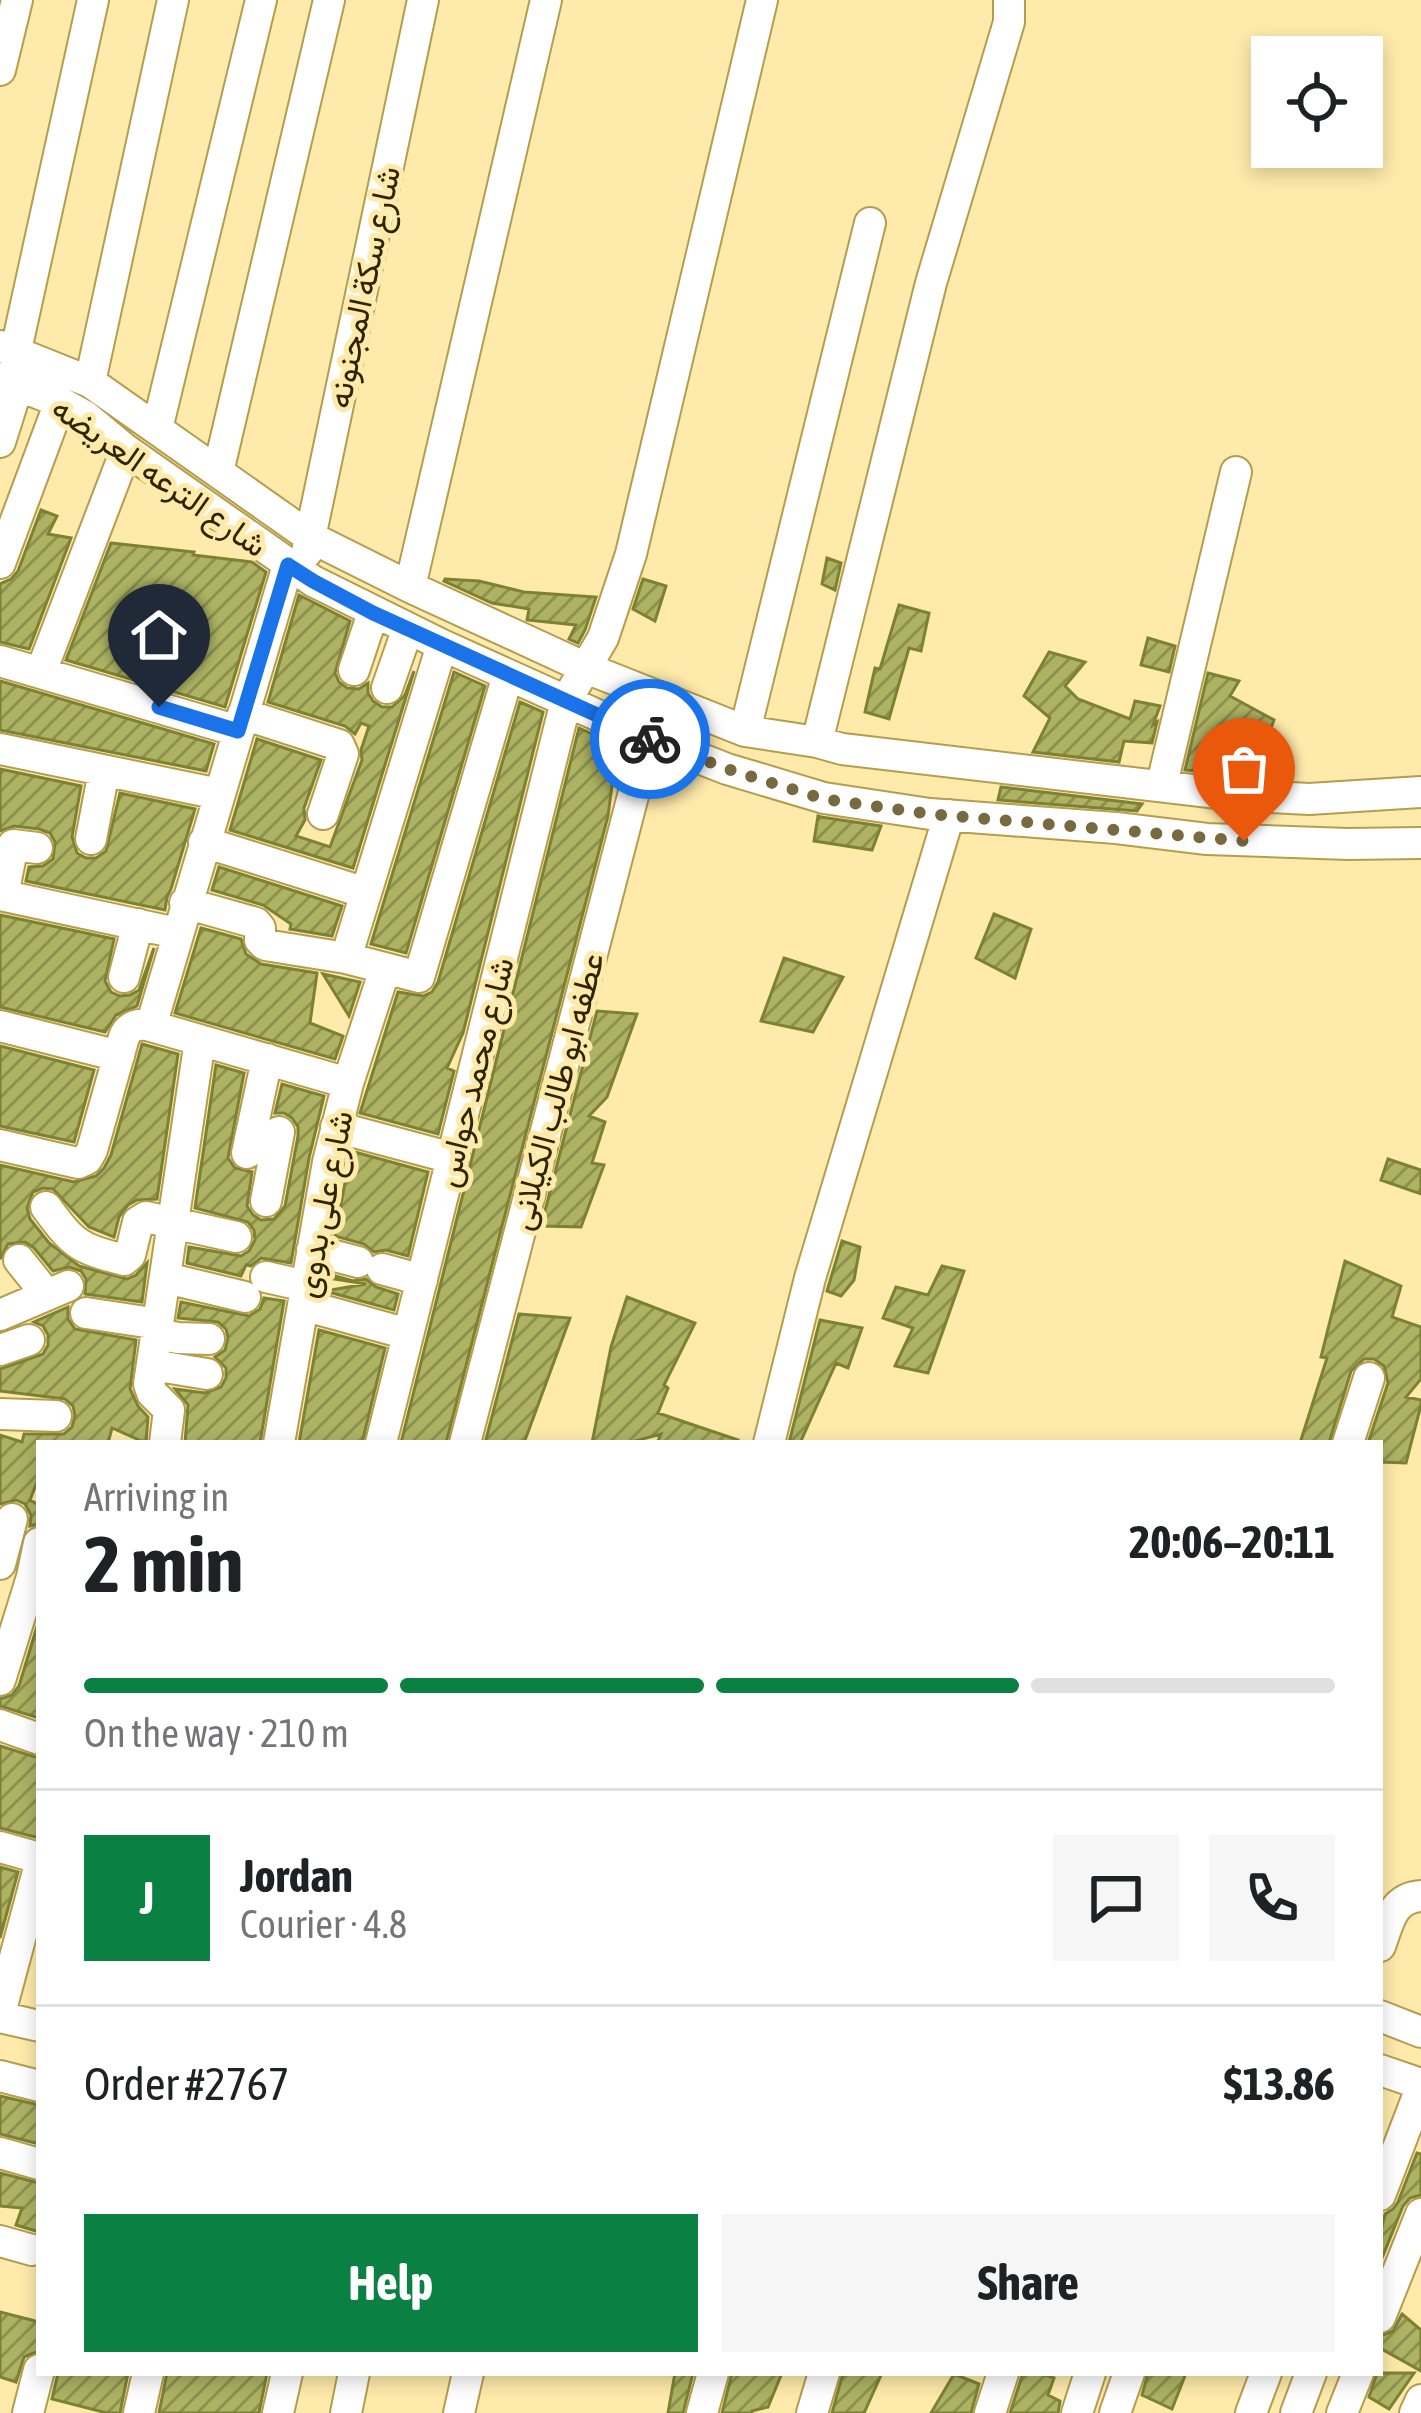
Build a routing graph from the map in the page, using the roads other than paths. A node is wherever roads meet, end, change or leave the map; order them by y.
1 (16, 0) edge
2 (93, 0) edge
3 (173, 0) edge
4 (262, 0) edge
5 (329, 0) edge
6 (423, 0) edge
7 (547, 0) edge
8 (762, 0) edge
9 (1009, 0) edge
10 (0, 70) edge
11 (870, 223) dead end
12 (8, 348) edge
13 (9, 381) edge
14 (90, 382) junction
15 (60, 402) junction
16 (157, 429) junction
17 (0, 442) edge
18 (126, 450) junction
19 (218, 472) junction
20 (1236, 472) dead end
21 (310, 538) junction
22 (0, 562) edge
23 (295, 569) junction
24 (410, 587) junction
25 (373, 613) junction
26 (408, 628) junction
27 (442, 645) junction
28 (0, 661) edge
29 (586, 668) junction
30 (354, 670) dead end
31 (41, 672) junction
32 (508, 675) junction
33 (387, 688) dead end
34 (566, 701) junction
35 (241, 722) junction
36 (745, 731) junction
37 (648, 738) junction
38 (817, 742) junction
39 (0, 749) edge
40 (104, 771) junction
41 (1162, 784) junction
42 (1421, 792) edge
43 (219, 794) junction
44 (323, 814) dead end
45 (949, 815) junction
46 (91, 838) dead end
47 (204, 842) junction
48 (1421, 843) edge
49 (38, 848) dead end
50 (366, 893) junction
51 (2, 895) edge
52 (181, 918) junction
53 (138, 925) junction
54 (346, 958) junction
55 (400, 973) junction
56 (124, 977) dead end
57 (0, 1026) edge
58 (151, 1026) junction
59 (200, 1040) junction
60 (119, 1056) junction
61 (267, 1059) junction
62 (348, 1083) junction
63 (336, 1127) junction
64 (267, 1144) junction
65 (0, 1145) edge
66 (452, 1158) junction
67 (328, 1162) junction
68 (266, 1201) dead end
69 (46, 1207) dead end
70 (173, 1223) junction
71 (236, 1237) dead end
72 (312, 1250) junction
73 (19, 1260) dead end
74 (166, 1278) junction
75 (422, 1280) junction
76 (305, 1295) junction
77 (86, 1313) dead end
78 (0, 1315) edge
79 (408, 1334) junction
80 (208, 1339) dead end
81 (156, 1341) junction
82 (207, 1373) dead end
83 (1369, 1378) dead end
84 (56, 1416) dead end
85 (2, 1423) edge
86 (165, 1440) edge
87 (267, 1440) edge
88 (382, 1440) edge
89 (466, 1440) edge
90 (770, 1440) edge
91 (1349, 1440) edge
92 (17, 1518) edge
93 (36, 1557) edge
94 (0, 1564) edge
95 (0, 1679) edge
96 (0, 1725) edge
97 (36, 1738) edge
98 (0, 1847) edge
99 (36, 1857) edge
100 (36, 1879) edge
101 (1421, 1896) edge
102 (1383, 1939) edge
103 (0, 2015) edge
104 (1383, 2017) edge
105 (36, 2025) edge
106 (1421, 2032) edge
107 (1383, 2073) edge
108 (0, 2076) edge
109 (36, 2085) edge
110 (1421, 2086) edge
111 (0, 2153) edge
112 (36, 2163) edge
113 (1383, 2187) edge
114 (1421, 2214) edge
115 (0, 2241) edge
116 (32, 2250) dead end
117 (1383, 2309) edge
118 (37, 2376) edge
119 (147, 2376) edge
120 (285, 2376) edge
121 (353, 2376) edge
122 (467, 2376) edge
123 (712, 2376) edge
124 (823, 2376) edge
125 (1002, 2376) edge
126 (1089, 2376) edge
127 (1128, 2376) edge
128 (1265, 2376) edge
129 (1310, 2376) edge
130 (1357, 2376) edge
131 (1421, 2400) edge
132 (28, 2413) edge
133 (139, 2413) edge
134 (278, 2413) edge
135 (346, 2413) edge
136 (459, 2413) edge
137 (702, 2413) edge
138 (812, 2413) edge
139 (990, 2413) edge
140 (1077, 2413) edge
141 (1115, 2413) edge
142 (1251, 2413) edge
143 (1296, 2413) edge
144 (1342, 2413) edge
145 (1415, 2413) edge

1 - 10 street
2 - 12 street
3 - 14 street
4 - 16 street
5 - 19 street
6 - 21 street, شارع سكة المجنونه
7 - 24 street
8 - 29 street, شارع محمد حواس
9 - 38 street
11 - 36 street
12 - 14 street, شارع الترعه العريضه
13 - 15 street, شارع الترعه العريضه
13 - 17 street
14 - 16 street, شارع الترعه العريضه
15 - 18 street, شارع الترعه العريضه
15 - 22 street
16 - 19 street, شارع الترعه العريضه
18 - 23 street, شارع الترعه العريضه
18 - 31 street
19 - 21 street, شارع الترعه العريضه
20 - 41 street
21 - 23 street, شارع سكة المجنونه
21 - 24 street, شارع الترعه العريضه
23 - 25 street, شارع الترعه العريضه
23 - 35 street, شارع سكة المجنونه
24 - 29 street, شارع الترعه العريضه
25 - 26 street, شارع الترعه العريضه
25 - 30 street
26 - 27 street, شارع الترعه العريضه
26 - 33 street
27 - 32 street, شارع الترعه العريضه
27 - 50 street
28 - 31 street
29 - 34 street, شارع محمد حواس
29 - 36 street, شارع الترعه العريضه
31 - 35 street
32 - 34 street, شارع الترعه العريضه
32 - 55 street, شارع على بدوى
34 - 37 street, شارع الترعه العريضه
34 - 66 street, شارع محمد حواس
35 - 43 street, شارع سكة المجنونه
35 - 44 street
36 - 38 street, شارع الترعه العريضه
37 - 45 street, شارع الترعه العريضه
37 - 89 street, عطفه ابو طالب الكيلانى
38 - 41 street, شارع الترعه العريضه
39 - 40 street
40 - 43 street
40 - 46 street
41 - 42 street, شارع الترعه العريضه
43 - 47 street, شارع سكة المجنونه
45 - 48 street, شارع الترعه العريضه
45 - 90 street
47 - 50 street
47 - 52 street, شارع سكة المجنونه
49 - 51 street
50 - 54 street
51 - 53 street
52 - 53 street
52 - 54 street
52 - 58 street, شارع سكة المجنونه
53 - 56 street
54 - 55 street
55 - 62 street, شارع على بدوى
57 - 60 street
58 - 59 street
58 - 60 street
59 - 61 street
59 - 70 street
60 - 65 street
61 - 62 street
61 - 64 street
62 - 63 street, شارع على بدوى
63 - 66 street
63 - 67 street, شارع على بدوى
64 - 67 street
64 - 68 street
66 - 75 street, شارع محمد حواس
67 - 72 street, شارع على بدوى
69 - 70 street
70 - 71 street
70 - 74 street
72 - 75 street
72 - 76 street, شارع على بدوى
73 - 78 street
74 - 76 street
74 - 81 street
75 - 79 street, شارع محمد حواس
76 - 79 street
76 - 87 street, شارع على بدوى
77 - 81 street
79 - 88 street, شارع محمد حواس
80 - 81 street
81 - 82 street
81 - 86 street
83 - 91 street
84 - 85 street
92 - 94 street
93 - 95 street
96 - 97 street
98 - 99 street
100 - 103 street
101 - 102 street
103 - 105 street
104 - 106 street
107 - 110 street
108 - 109 street
110 - 113 street
111 - 112 street
114 - 117 street
115 - 116 street
118 - 132 street
119 - 133 street
120 - 134 street
121 - 135 street
122 - 136 street
123 - 137 street
124 - 138 street
125 - 139 street
126 - 140 street
127 - 141 street
128 - 142 street
129 - 143 street
130 - 144 street
131 - 145 street

